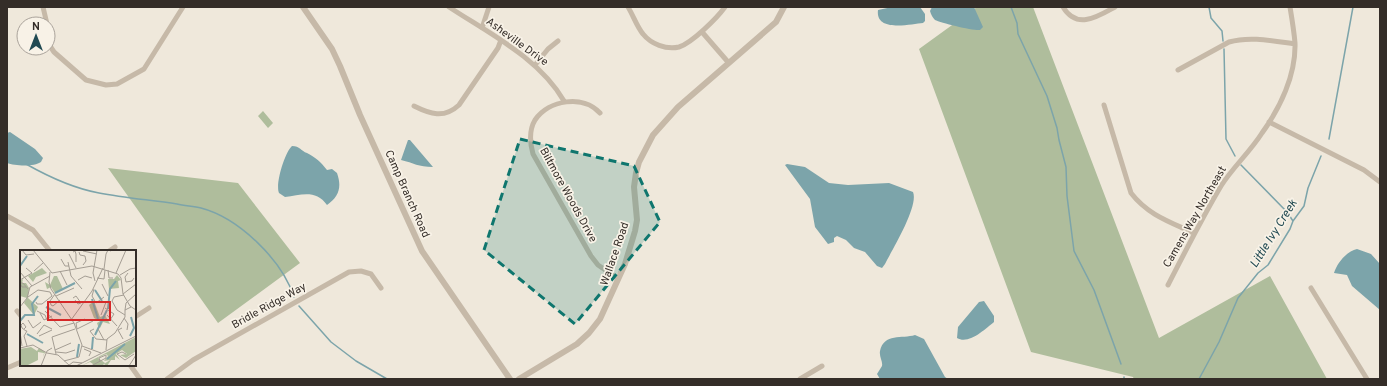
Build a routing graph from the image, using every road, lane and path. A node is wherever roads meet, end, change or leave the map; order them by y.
1 (183, 7) edge
2 (303, 7) edge
3 (449, 7) edge
4 (489, 7) edge
5 (628, 7) edge
6 (725, 7) edge
7 (784, 7) edge
8 (1063, 7) edge
9 (1115, 7) edge
10 (1290, 7) edge
11 (482, 28) junction
12 (702, 32) junction
13 (501, 40) junction
14 (558, 41) dead end
15 (1295, 44) junction
16 (56, 54) edge
17 (728, 62) junction
18 (535, 65) junction
19 (1178, 70) dead end
20 (564, 101) junction
21 (1104, 104) dead end
22 (414, 106) dead end
23 (600, 113) dead end
24 (1269, 122) junction
25 (1380, 182) edge
26 (7, 216) edge
27 (1194, 233) junction
28 (115, 247) dead end
29 (49, 250) edge
30 (110, 250) edge
31 (617, 278) junction
32 (1168, 285) dead end
33 (381, 288) dead end
34 (1311, 288) dead end
35 (148, 308) dead end
36 (17, 311) dead end
37 (20, 315) edge
38 (136, 316) edge
39 (20, 362) edge
40 (131, 366) edge
41 (822, 366) dead end
42 (7, 368) edge
43 (140, 379) edge
44 (167, 379) edge
45 (510, 379) edge
46 (519, 379) edge
47 (800, 379) edge
48 (1368, 379) edge

1 - 16 street
2 - 45 street, Camp Branch Road
3 - 11 street, Asheville Drive
4 - 11 street
5 - 12 street
6 - 12 street
7 - 17 street, Wallace Road
8 - 9 street
10 - 15 street, Camens Way Northeast
11 - 13 street, Asheville Drive
12 - 17 street
13 - 18 street, Asheville Drive
13 - 22 street
14 - 18 street
15 - 19 street
15 - 24 street, Camens Way Northeast
17 - 31 street, Wallace Road
18 - 20 street, Asheville Drive
20 - 23 street
20 - 31 street, Biltmore Woods Drive
21 - 27 street
24 - 25 street
24 - 27 street, Camens Way Northeast
26 - 29 street
27 - 32 street, Camens Way Northeast
28 - 30 street
31 - 46 street, Wallace Road
33 - 44 street, Bridle Ridge Way
34 - 48 street
35 - 38 street
36 - 37 street
39 - 42 street
40 - 43 street
41 - 47 street

